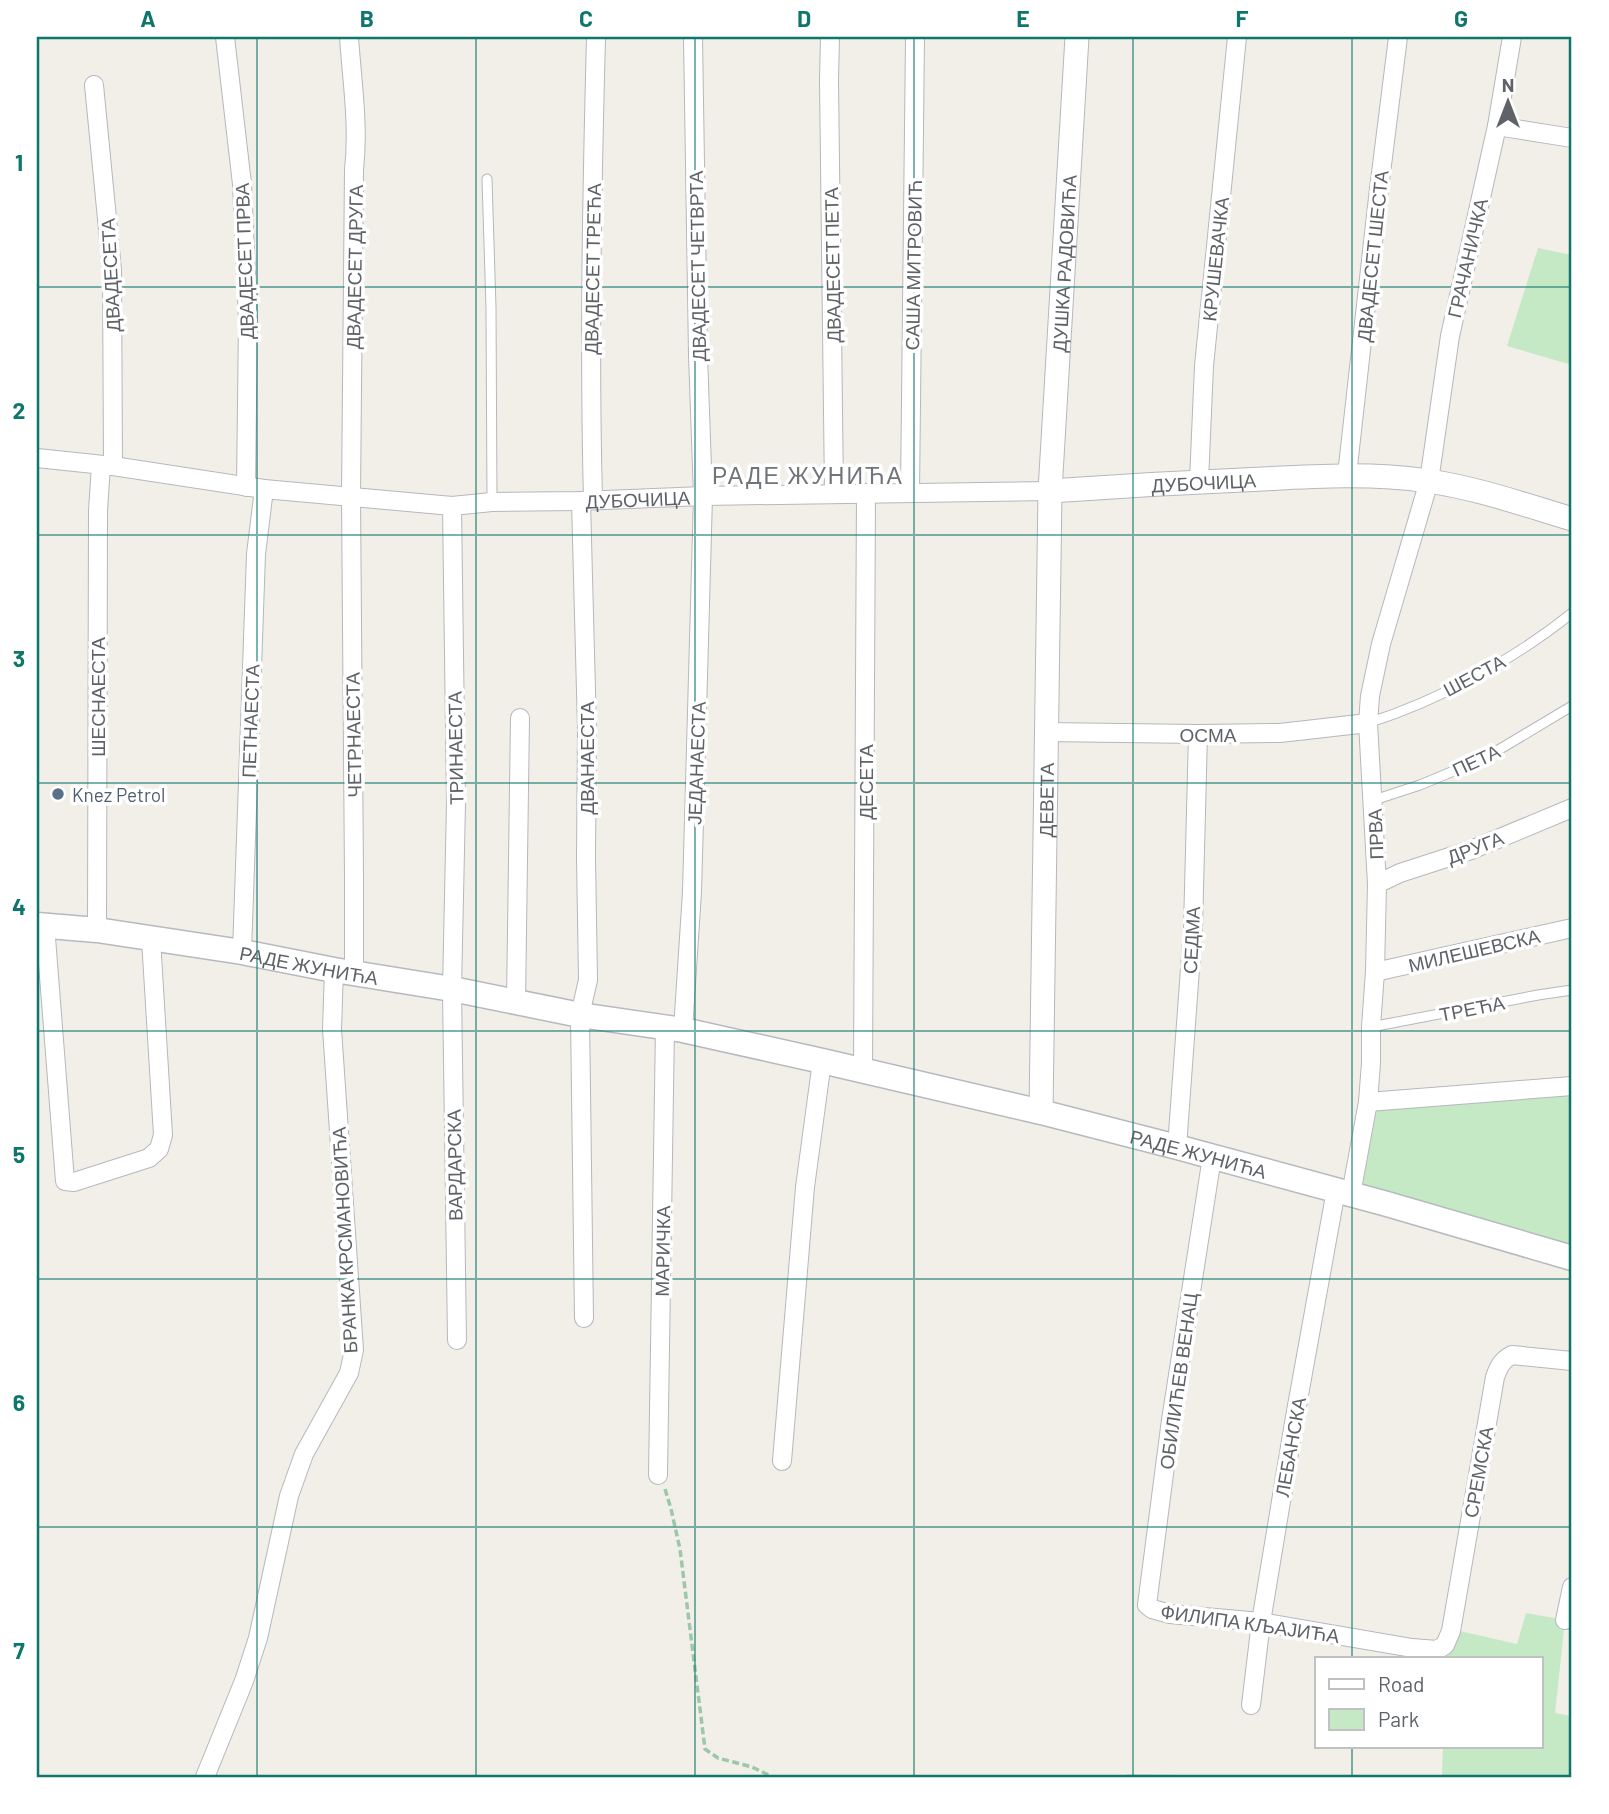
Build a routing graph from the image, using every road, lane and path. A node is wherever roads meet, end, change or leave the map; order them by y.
1 (225, 37) edge
2 (349, 37) edge
3 (596, 37) edge
4 (693, 37) edge
5 (830, 37) edge
6 (915, 37) edge
7 (1077, 37) edge
8 (1237, 37) edge
9 (1398, 37) edge
10 (1512, 37) edge
11 (94, 85) dead end
12 (1497, 126) junction
13 (1572, 138) edge
14 (487, 179) dead end
15 (37, 458) edge
16 (107, 465) junction
17 (1347, 475) junction
18 (1199, 481) junction
19 (1429, 481) junction
20 (255, 488) junction
21 (1050, 491) junction
22 (834, 493) junction
23 (866, 493) junction
24 (910, 493) junction
25 (703, 496) junction
26 (351, 497) junction
27 (587, 501) junction
28 (492, 502) junction
29 (452, 506) junction
30 (1572, 519) edge
31 (1572, 613) edge
32 (1572, 706) edge
33 (520, 718) dead end
34 (1368, 723) junction
35 (1046, 732) junction
36 (1198, 734) junction
37 (1374, 800) junction
38 (1572, 808) edge
39 (1377, 884) junction
40 (41, 925) edge
41 (1572, 928) edge
42 (97, 930) junction
43 (151, 939) junction
44 (242, 953) junction
45 (344, 972) junction
46 (1375, 972) junction
47 (452, 989) junction
48 (1572, 990) edge
49 (516, 1002) junction
50 (580, 1015) junction
51 (1371, 1027) junction
52 (674, 1029) junction
53 (822, 1061) junction
54 (863, 1071) junction
55 (1572, 1086) edge
56 (1368, 1102) junction
57 (1041, 1112) junction
58 (1177, 1147) junction
59 (1212, 1157) junction
60 (1343, 1192) junction
61 (1572, 1258) edge
62 (584, 1318) dead end
63 (457, 1340) dead end
64 (1572, 1361) edge
65 (782, 1461) dead end
66 (658, 1475) joint
67 (1572, 1587) edge
68 (1147, 1605) joint
69 (1565, 1620) dead end
70 (1261, 1622) junction
71 (1437, 1650) joint
72 (1251, 1705) dead end
73 (205, 1777) edge
74 (773, 1777) edge

1 - 20 street, ДВАДЕСЕТ ПРВА
2 - 26 street, ДВАДЕСЕТ ДРУГА
3 - 27 street, ДВАДЕСЕТ ТРЕЋА
4 - 25 street, ДВАДЕСЕТ ЧЕТВРТА
5 - 22 street, ДВАДЕСЕТ ПЕТА
6 - 24 street, САША МИТРОВИЋ
7 - 21 street, ДУШКА РАДОВИЋА
8 - 18 street, КРУШЕВАЧКА
9 - 17 street, ДВАДЕСЕТ ШЕСТА
10 - 12 street, ГРАЧАНИЧКА
11 - 16 street, ДВАДЕСЕТА
12 - 13 street
12 - 19 street, ГРАЧАНИЧКА
14 - 28 lane
15 - 16 street, ДУБОЧИЦА
16 - 20 street, ДУБОЧИЦА
16 - 42 street, ШЕСНАЕСТА
17 - 18 street, ДУБОЧИЦА
17 - 19 street, ДУБОЧИЦА
18 - 21 street, ДУБОЧИЦА
19 - 30 street, ДУБОЧИЦА
19 - 34 street, ПРВА
20 - 26 street, ДУБОЧИЦА
20 - 44 street, ПЕТНАЕСТА
21 - 24 street, ДУБОЧИЦА
21 - 35 street, ДЕВЕТА
22 - 23 street, ДУБОЧИЦА
22 - 25 street, ДУБОЧИЦА
23 - 24 street, ДУБОЧИЦА
23 - 54 street, ДЕСЕТА
25 - 27 street, ДУБОЧИЦА
25 - 52 street, ЈЕДАНАЕСТА
26 - 29 street, ДУБОЧИЦА
26 - 45 street, ЧЕТРНАЕСТА
27 - 28 street, ДУБОЧИЦА
27 - 50 street, ДВАНАЕСТА
28 - 29 street, ДУБОЧИЦА
29 - 47 street, ТРИНАЕСТА
31 - 34 lane, ШЕСТА
32 - 37 lane, ПЕТА
33 - 49 street
34 - 36 street, ОСМА
34 - 37 street, ПРВА
35 - 36 street, ОСМА
35 - 57 street, ДЕВЕТА
36 - 58 street, СЕДМА
37 - 39 street, ПРВА
38 - 39 street, ДРУГА
39 - 46 street, ПРВА
40 - 42 main road, РАДЕ ЖУНИЋА
40 - 43 street
41 - 46 street, МИЛЕШЕВСКА
42 - 43 main road, РАДЕ ЖУНИЋА
43 - 44 main road, РАДЕ ЖУНИЋА
44 - 45 main road, РАДЕ ЖУНИЋА
45 - 47 main road, РАДЕ ЖУНИЋА
45 - 73 street, БРАНКА КРСМАНОВИЋА
46 - 51 street, ПРВА
47 - 49 main road, РАДЕ ЖУНИЋА
47 - 63 street, ВАРДАРСКА
48 - 51 lane, ТРЕЋА
49 - 50 main road, РАДЕ ЖУНИЋА
50 - 52 main road, РАДЕ ЖУНИЋА
50 - 62 street
51 - 56 street, ПРВА
52 - 53 main road, РАДЕ ЖУНИЋА
52 - 66 street, МАРИЧКА
53 - 54 main road, РАДЕ ЖУНИЋА
53 - 65 street
54 - 57 main road, РАДЕ ЖУНИЋА
55 - 56 street
56 - 60 street, ПРВА
57 - 58 main road, РАДЕ ЖУНИЋА
58 - 59 main road, РАДЕ ЖУНИЋА
59 - 60 main road, РАДЕ ЖУНИЋА
59 - 68 street, ОБИЛИЋЕВ ВЕНАЦ
60 - 61 main road, РАДЕ ЖУНИЋА
60 - 70 street, ЛЕБАНСКА
64 - 71 street, СРЕМСКА
66 - 74 path
67 - 69 street
68 - 70 street, ФИЛИПА КЉАЈИЋА
70 - 71 street, ФИЛИПА КЉАЈИЋА
70 - 72 street, ЛЕБАНСКА

